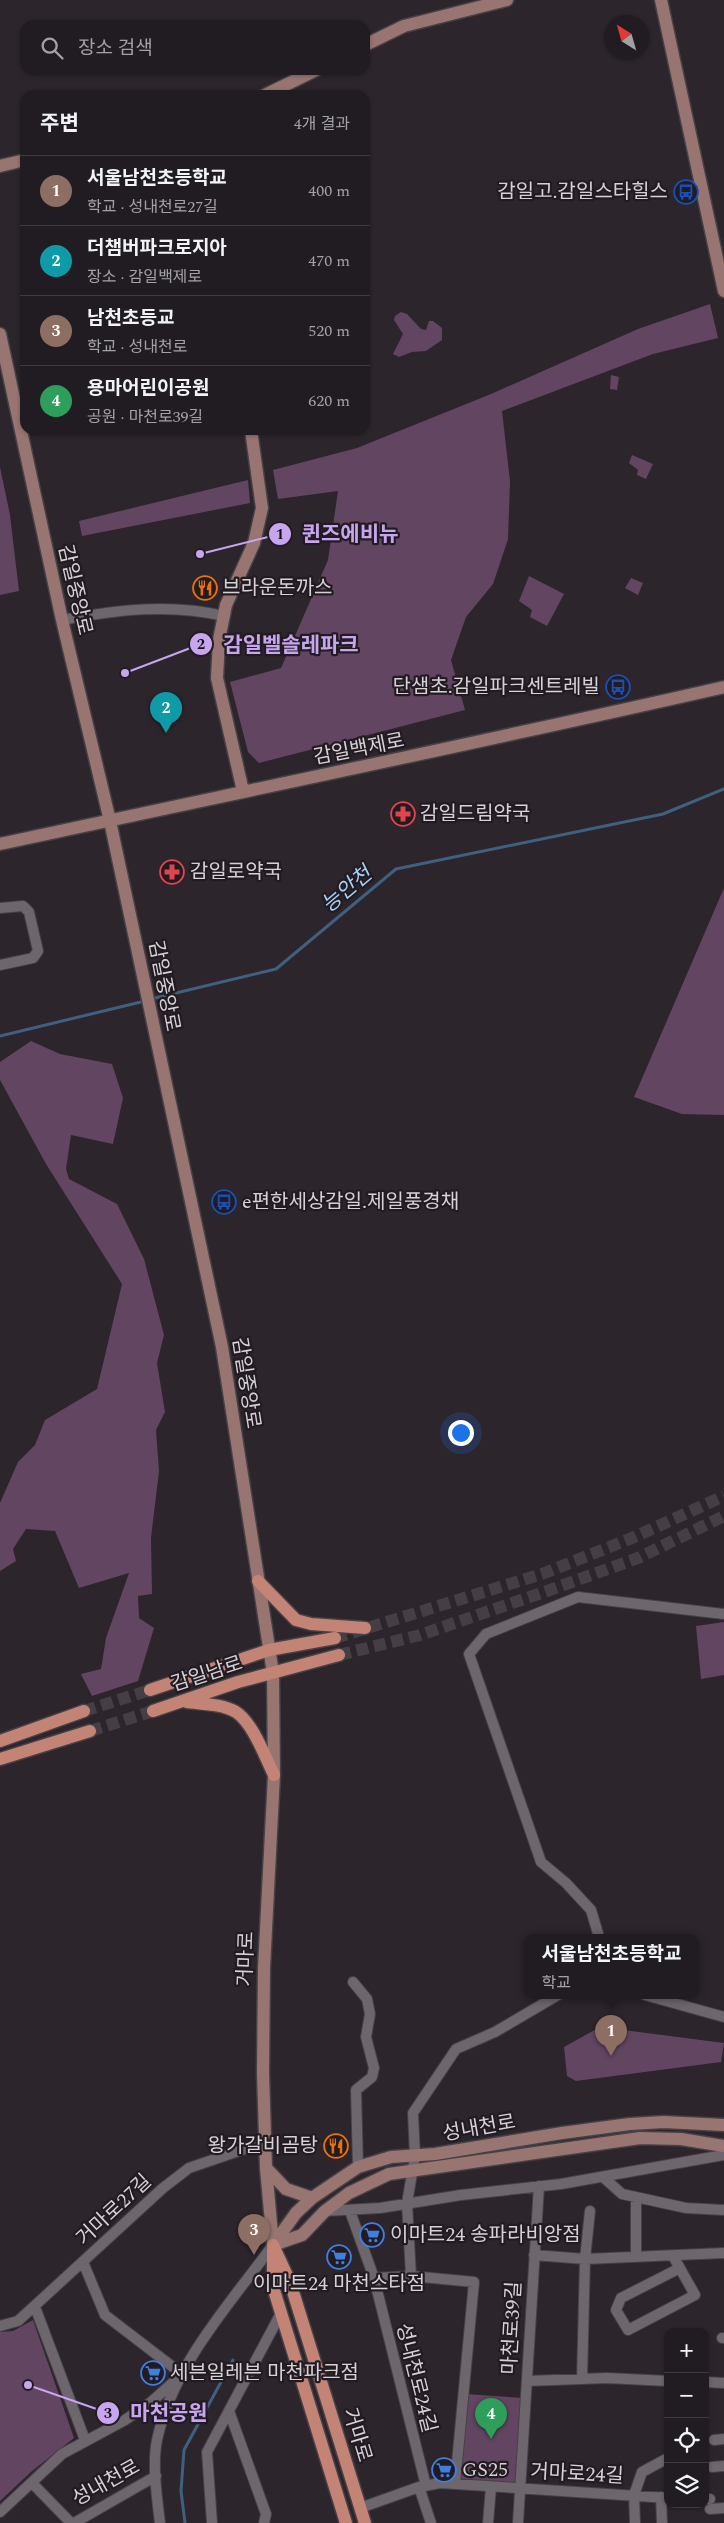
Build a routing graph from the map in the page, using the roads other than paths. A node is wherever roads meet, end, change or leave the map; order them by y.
1 (507, 0) edge
2 (661, 0) edge
3 (370, 43) edge
4 (306, 75) edge
5 (275, 90) edge
6 (20, 161) edge
7 (0, 166) edge
8 (724, 291) edge
9 (0, 334) edge
10 (20, 426) edge
11 (22, 435) edge
12 (252, 435) edge
13 (224, 616) junction
14 (62, 620) junction
15 (724, 687) edge
16 (243, 791) junction
17 (110, 821) junction
18 (0, 844) edge
19 (0, 908) edge
20 (0, 965) edge
21 (258, 1581) junction
22 (724, 1614) edge
23 (365, 1628) dead end
24 (335, 1638) tunnel mouth
25 (269, 1650) junction
26 (339, 1655) tunnel mouth
27 (273, 1673) junction
28 (150, 1690) tunnel mouth
29 (184, 1701) junction
30 (84, 1711) tunnel mouth
31 (153, 1711) tunnel mouth
32 (90, 1731) tunnel mouth
33 (0, 1741) edge
34 (0, 1759) edge
35 (274, 1775) junction
36 (598, 1934) edge
37 (353, 1982) dead end
38 (551, 1999) edge
39 (659, 1999) edge
40 (724, 2017) edge
41 (724, 2125) edge
42 (265, 2142) junction
43 (724, 2146) edge
44 (415, 2156) junction
45 (724, 2156) edge
46 (266, 2168) junction
47 (358, 2168) junction
48 (412, 2170) junction
49 (603, 2177) junction
50 (539, 2186) junction
51 (636, 2197) junction
52 (312, 2198) junction
53 (407, 2203) junction
54 (724, 2210) edge
55 (350, 2211) junction
56 (590, 2211) dead end
57 (325, 2212) junction
58 (273, 2245) junction
59 (724, 2253) edge
60 (534, 2255) junction
61 (673, 2256) junction
62 (636, 2257) junction
63 (585, 2259) junction
64 (83, 2262) junction
65 (680, 2268) junction
66 (411, 2276) junction
67 (374, 2278) junction
68 (35, 2306) junction
69 (282, 2313) junction
70 (0, 2326) edge
71 (182, 2374) junction
72 (582, 2379) junction
73 (526, 2381) junction
74 (664, 2381) edge
75 (709, 2382) edge
76 (724, 2383) edge
77 (229, 2411) junction
78 (85, 2440) junction
79 (664, 2460) edge
80 (724, 2466) edge
81 (712, 2467) dead end
82 (156, 2476) junction
83 (32, 2483) junction
84 (455, 2484) junction
85 (423, 2486) junction
86 (491, 2487) junction
87 (520, 2488) junction
88 (634, 2495) junction
89 (664, 2497) edge
90 (709, 2502) edge
91 (360, 2508) junction
92 (724, 2508) edge
93 (0, 2512) edge
94 (72, 2523) edge
95 (160, 2523) edge
96 (212, 2523) edge
97 (264, 2523) edge
98 (346, 2523) edge
99 (365, 2523) edge
100 (431, 2523) edge
101 (488, 2523) edge
102 (518, 2523) edge
103 (635, 2523) edge
104 (662, 2523) edge

1 - 3 main road
2 - 8 main road
4 - 5 main road
6 - 7 main road
9 - 10 main road, 감일중앙로
11 - 14 main road, 감일중앙로
12 - 13 main road
13 - 14 street
13 - 16 main road
14 - 17 main road, 감일중앙로
15 - 16 main road, 감일백제로
16 - 17 main road, 감일백제로
17 - 18 main road, 감일백제로
17 - 21 main road, 감일중앙로
19 - 20 street
21 - 23 main road
21 - 25 main road, 감일중앙로
22 - 36 street
24 - 25 main road, 감일남로
25 - 27 main road, 감일중앙로
25 - 28 main road, 감일남로
26 - 27 main road, 감일남로
27 - 29 main road, 감일남로
27 - 35 main road, 거마로
29 - 31 main road, 감일남로
29 - 35 main road
30 - 33 main road
32 - 34 main road
35 - 42 main road, 거마로
37 - 47 street
38 - 44 street
39 - 40 street
41 - 44 main road, 성내천로
42 - 46 main road, 거마로
42 - 64 street, 거마로27길
43 - 48 main road, 성내천로
44 - 47 main road, 성내천로
44 - 48 street
45 - 49 street
46 - 52 main road
46 - 58 main road, 거마로
47 - 52 main road, 성내천로
48 - 53 street
48 - 57 main road, 성내천로
49 - 50 street
49 - 51 street
50 - 53 street
50 - 60 street, 마천로39길
51 - 54 street
51 - 62 street
52 - 58 main road, 성내천로
53 - 55 street
53 - 66 street
55 - 57 street
55 - 67 street, 성내천로24길
56 - 63 street
57 - 58 main road, 성내천로
58 - 69 main road, 거마로
58 - 71 street, 성내천로
58 - 91 main road, 거마로
59 - 61 street, 마천로39길
60 - 63 street, 마천로39길
60 - 73 street, 마천로39길
61 - 62 street, 마천로39길
61 - 65 street
62 - 63 street, 마천로39길
63 - 72 street
64 - 68 street, 거마로27길
64 - 71 street
65 - 65 street
66 - 67 street
66 - 84 street
67 - 85 street, 성내천로24길
68 - 70 street, 거마로27길
68 - 78 street
69 - 77 street
69 - 98 main road, 거마로
71 - 78 street
71 - 82 street, 성내천로
72 - 73 street
72 - 74 street
73 - 87 street, 마천로39길
75 - 76 street
77 - 96 street
77 - 97 street
78 - 83 street
79 - 88 street
80 - 81 street
82 - 94 street, 성내천로
82 - 95 street, 성내천로
83 - 93 street
83 - 94 street
84 - 85 street, 거마로24길
84 - 86 street, 거마로24길
85 - 91 street, 거마로24길
85 - 100 street, 성내천로24길
86 - 87 street, 거마로24길
86 - 101 street
87 - 88 street, 거마로24길
87 - 102 street, 마천로39길
88 - 89 street, 거마로24길
88 - 103 street
89 - 104 street
90 - 92 street
91 - 99 main road, 거마로

